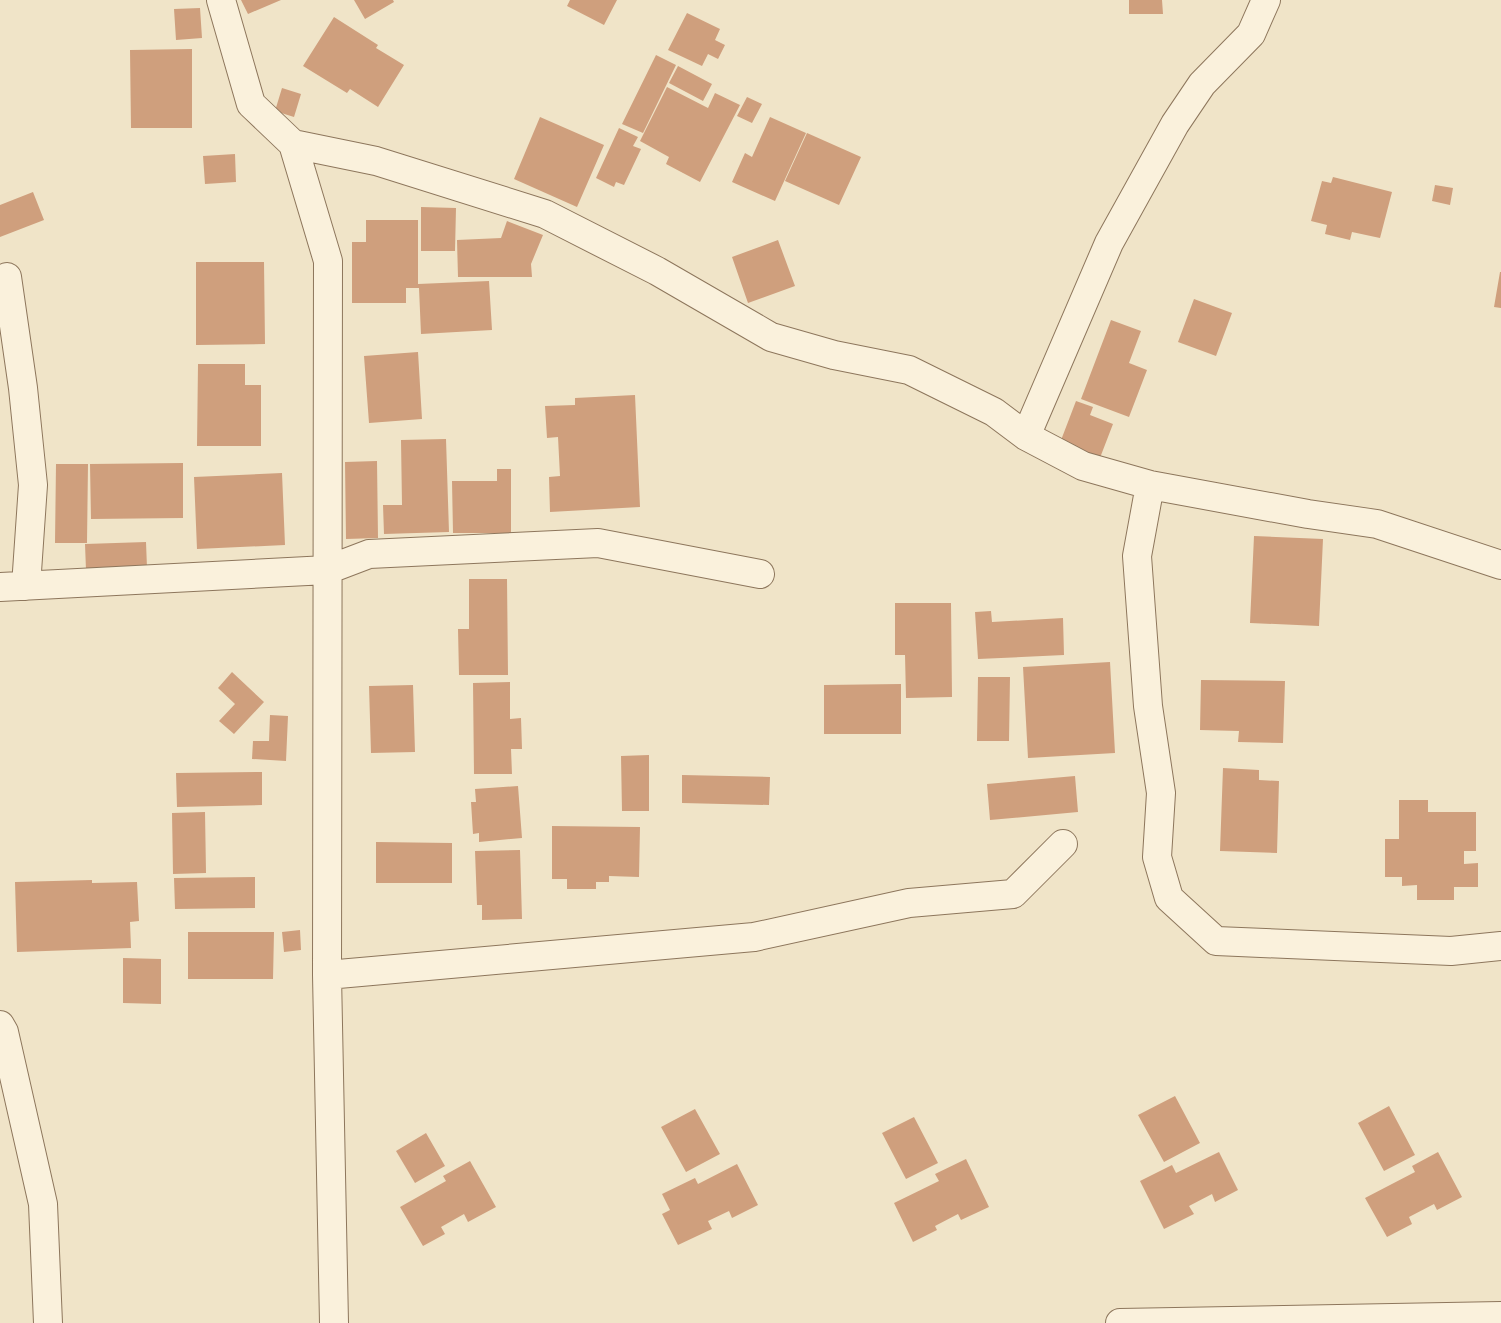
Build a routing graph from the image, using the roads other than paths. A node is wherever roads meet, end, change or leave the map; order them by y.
1 (220, 0) edge
2 (1266, 0) edge
3 (293, 144) junction
4 (7, 277) dead end
5 (1026, 436) junction
6 (1150, 484) junction
7 (1501, 565) edge
8 (327, 570) junction
9 (760, 574) dead end
10 (13, 586) edge
11 (1063, 844) dead end
12 (1501, 946) edge
13 (327, 975) junction
14 (0, 1025) edge
15 (1501, 1316) edge
16 (48, 1323) edge
17 (334, 1323) edge
18 (1120, 1323) edge

1 - 3 street
2 - 5 street
3 - 5 street
3 - 8 street
4 - 10 street
5 - 6 street
6 - 7 street
6 - 12 street
8 - 9 street
8 - 10 street
8 - 13 street
11 - 13 street
13 - 17 street
14 - 16 street
15 - 18 street

